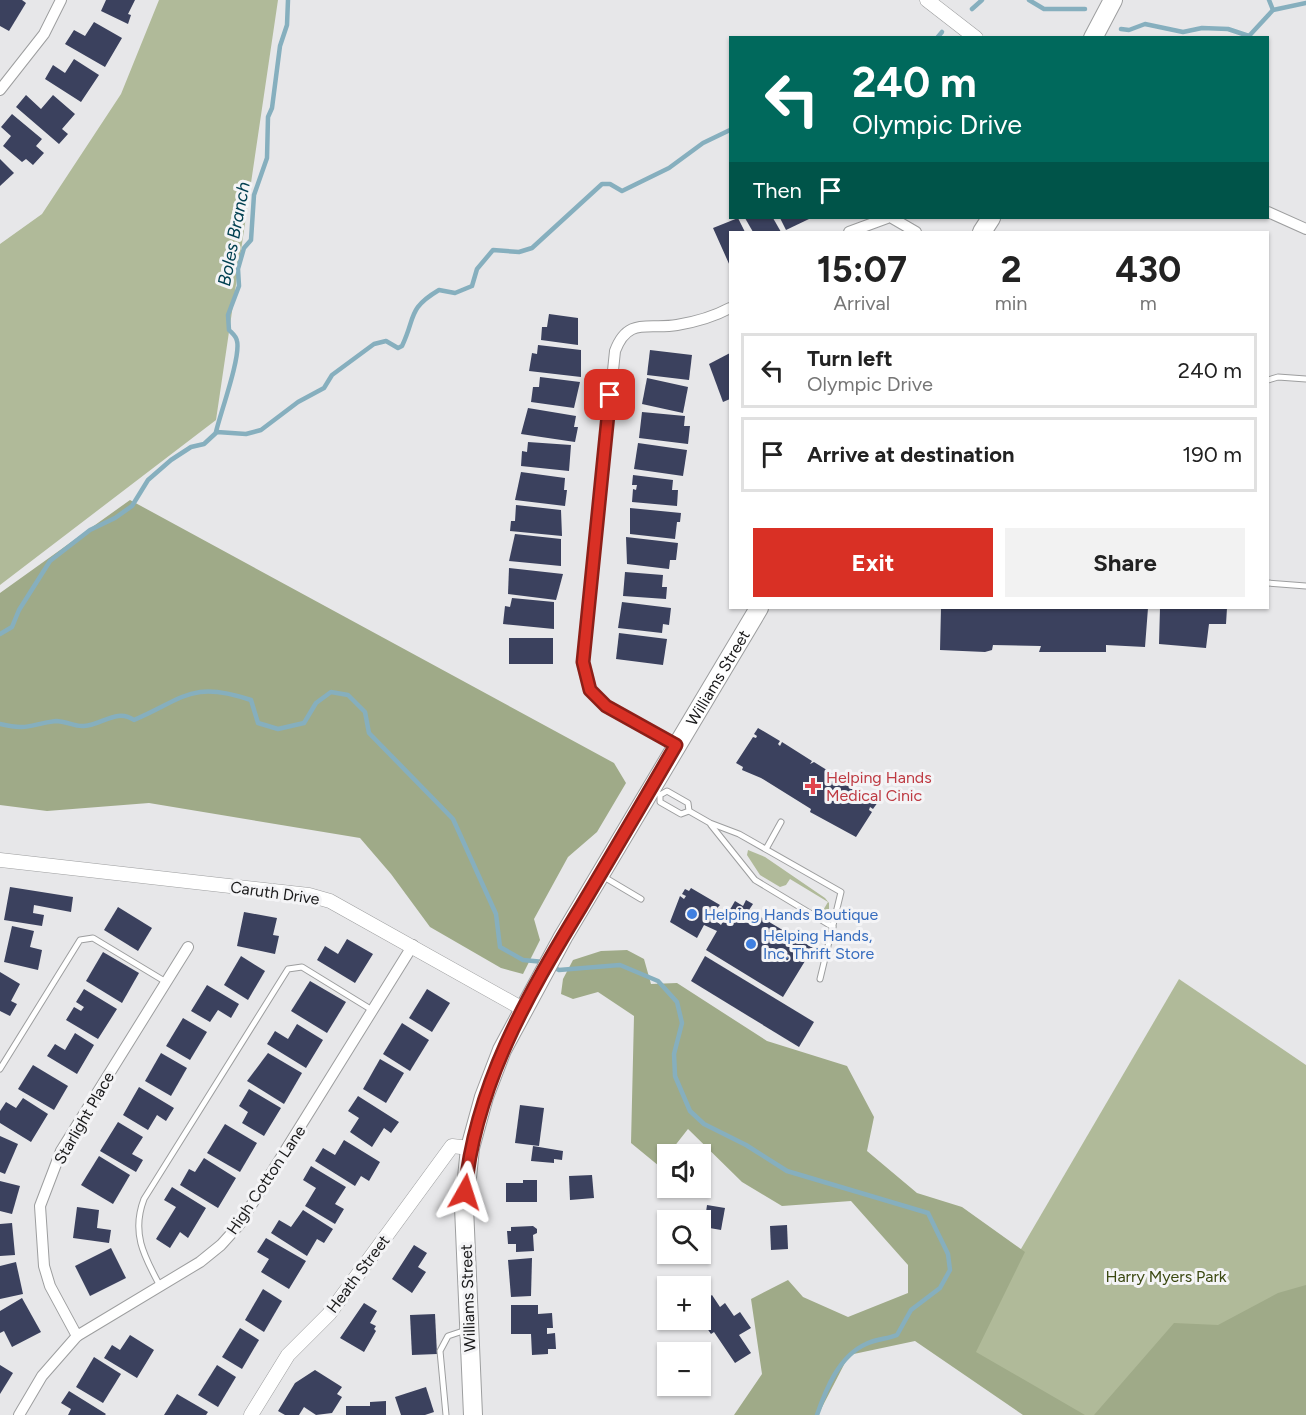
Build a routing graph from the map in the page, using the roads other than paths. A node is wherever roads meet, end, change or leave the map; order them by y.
1 (62, 0) edge
2 (927, 0) edge
3 (1113, 0) edge
4 (973, 36) edge
5 (1094, 36) edge
6 (0, 90) edge
7 (1269, 212) edge
8 (884, 219) edge
9 (894, 219) edge
10 (1306, 229) edge
11 (852, 231) edge
12 (914, 231) edge
13 (729, 308) edge
14 (1269, 380) edge
15 (1306, 380) edge
16 (1269, 583) edge
17 (1306, 586) edge
18 (758, 609) edge
19 (676, 745) junction
20 (656, 792) junction
21 (689, 811) junction
22 (781, 822) dead end
23 (710, 823) junction
24 (765, 849) junction
25 (0, 860) edge
26 (600, 875) junction
27 (641, 899) dead end
28 (832, 927) junction
29 (412, 945) junction
30 (188, 947) dead end
31 (820, 979) dead end
32 (166, 982) junction
33 (523, 1010) junction
34 (374, 1011) junction
35 (0, 1069) edge
36 (471, 1148) junction
37 (160, 1286) junction
38 (469, 1329) junction
39 (77, 1336) junction
40 (252, 1414) edge
41 (19, 1415) edge
42 (446, 1415) edge
43 (473, 1415) edge

1 - 6 street
2 - 4 street
3 - 5 main road
7 - 10 street
8 - 11 street
9 - 12 street
13 - 19 street
14 - 15 lane
16 - 17 lane
18 - 19 main road, Williams Street
19 - 20 main road, Williams Street
20 - 21 lane
20 - 21 lane
20 - 26 main road, Williams Street
21 - 23 lane
22 - 24 lane
23 - 24 lane
23 - 28 lane
24 - 28 lane
25 - 29 street, Caruth Drive
26 - 27 lane
26 - 33 main road, Williams Street
28 - 31 lane
29 - 33 street, Caruth Drive
29 - 34 street, High Cotton Lane
30 - 32 street, Starlight Place
32 - 35 lane
32 - 39 street, Starlight Place
33 - 36 main road, Williams Street
34 - 37 street, High Cotton Lane
34 - 37 lane
36 - 38 main road, Williams Street
36 - 40 street, Heath Street
37 - 39 street, High Cotton Lane
38 - 42 lane
38 - 43 main road, Williams Street
39 - 41 street, High Cotton Lane

